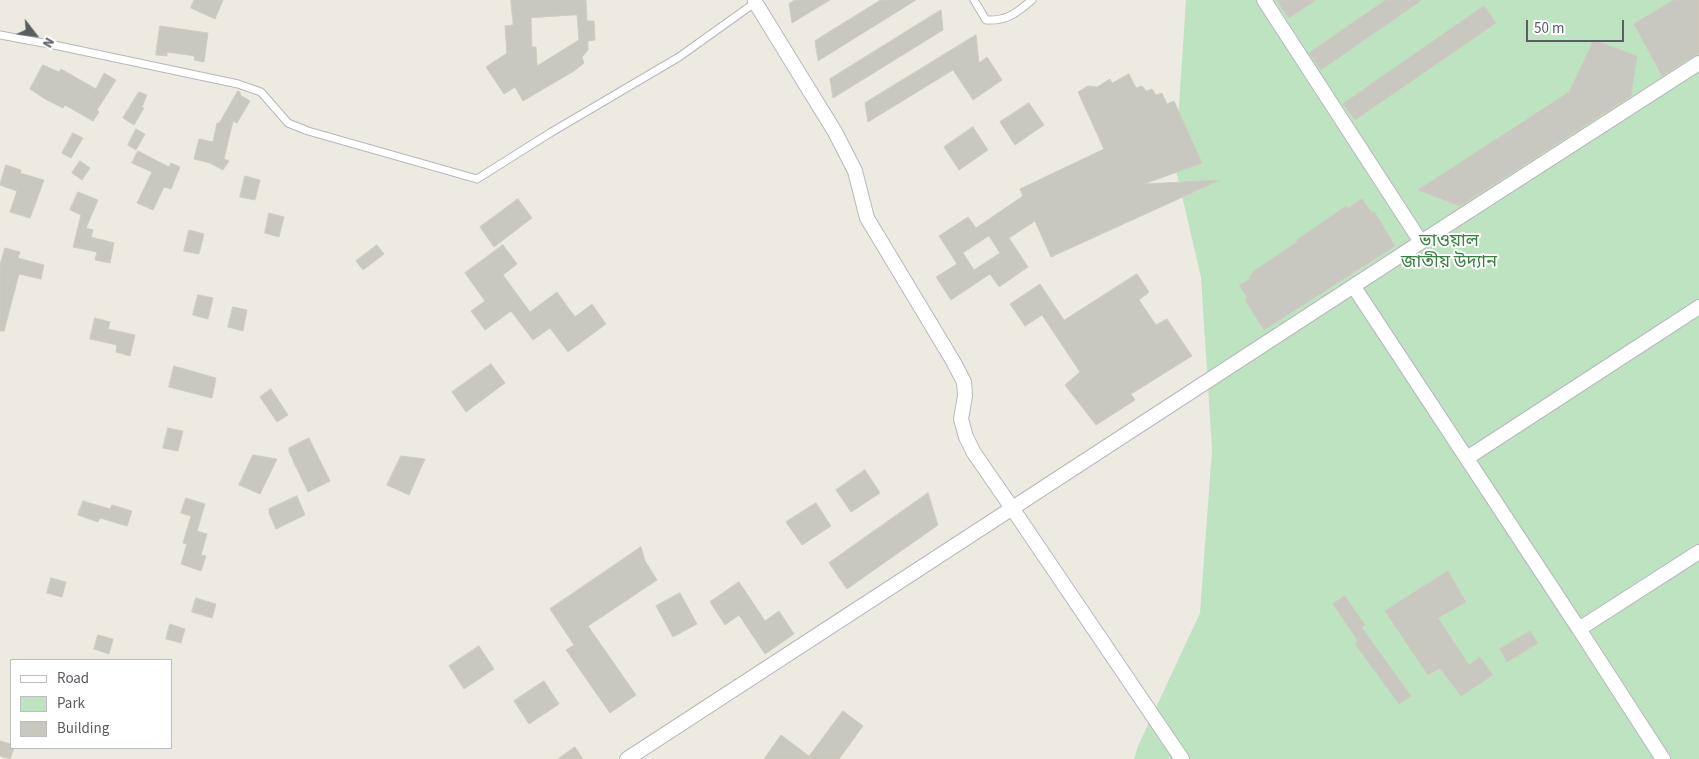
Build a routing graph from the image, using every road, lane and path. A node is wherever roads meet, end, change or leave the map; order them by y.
1 (974, 0) edge
2 (1032, 0) edge
3 (1264, 0) edge
4 (757, 1) edge
5 (0, 35) edge
6 (1699, 64) edge
7 (1422, 242) junction
8 (1354, 287) junction
9 (1699, 307) edge
10 (1466, 458) junction
11 (1012, 508) junction
12 (1699, 552) edge
13 (1579, 630) junction
14 (627, 759) edge
15 (1182, 759) edge
16 (1663, 759) edge

1 - 2 lane
3 - 7 street
4 - 5 lane
4 - 11 street
6 - 7 street
7 - 8 street
8 - 10 street
8 - 11 street
9 - 10 street
10 - 13 street
11 - 14 street
11 - 15 street
12 - 13 street
13 - 16 street

